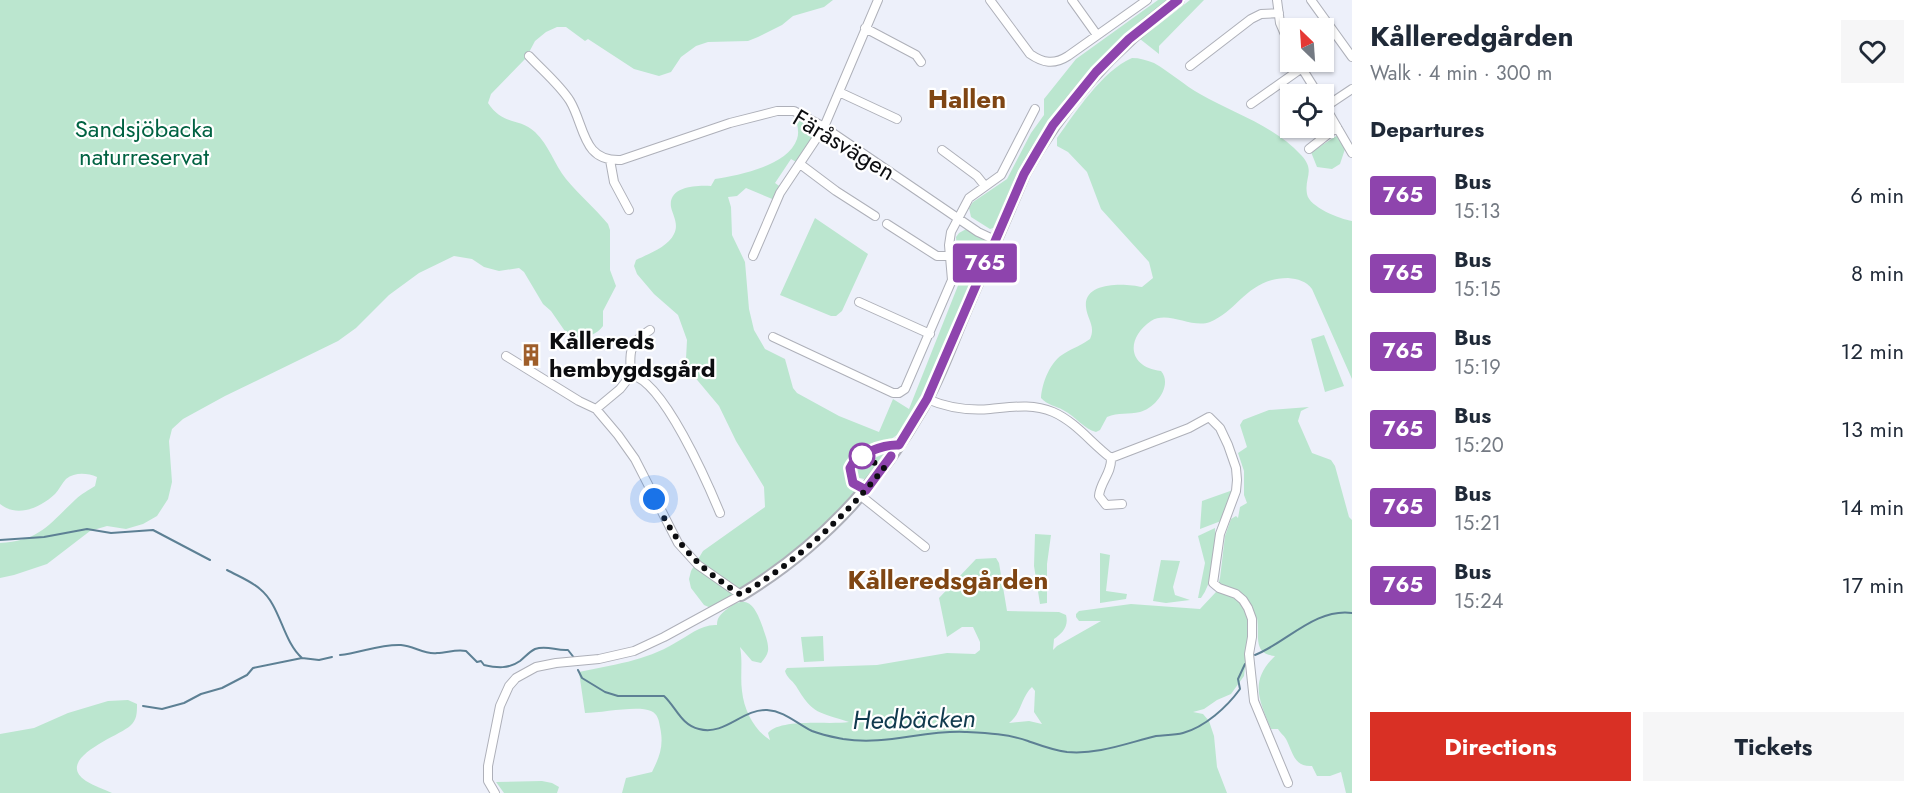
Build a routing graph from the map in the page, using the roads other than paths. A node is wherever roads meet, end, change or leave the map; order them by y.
1 (878, 0) edge
2 (990, 0) edge
3 (1072, 0) edge
4 (1147, 0) edge
5 (1178, 0) edge
6 (1277, 0) edge
7 (1311, 0) edge
8 (1279, 13) junction
9 (1280, 18) edge
10 (865, 28) junction
11 (1096, 35) junction
12 (530, 56) dead end
13 (1352, 57) edge
14 (921, 62) dead end
15 (1190, 66) dead end
16 (1291, 72) edge
17 (1352, 89) edge
18 (839, 92) junction
19 (1334, 99) edge
20 (1251, 104) dead end
21 (1035, 109) dead end
22 (897, 119) dead end
23 (1334, 122) edge
24 (824, 127) junction
25 (1337, 127) junction
26 (1309, 149) dead end
27 (942, 150) dead end
28 (1352, 153) edge
29 (610, 160) junction
30 (800, 164) junction
31 (985, 186) junction
32 (629, 210) dead end
33 (876, 216) dead end
34 (958, 218) junction
35 (887, 224) dead end
36 (996, 240) junction
37 (753, 255) dead end
38 (951, 256) junction
39 (859, 303) dead end
40 (650, 330) dead end
41 (930, 334) junction
42 (773, 337) dead end
43 (506, 356) dead end
44 (631, 375) junction
45 (927, 399) junction
46 (596, 409) junction
47 (1111, 458) junction
48 (861, 496) junction
49 (1122, 504) dead end
50 (720, 513) dead end
51 (925, 547) dead end
52 (741, 595) junction
53 (1288, 783) dead end
54 (495, 793) edge

1 - 10 street
2 - 11 street
3 - 11 street
4 - 11 street
5 - 36 street
6 - 8 street
7 - 13 street
8 - 9 street
8 - 15 street
10 - 14 street
10 - 18 street
12 - 29 street
16 - 20 street
17 - 19 street
18 - 22 street
18 - 24 street
21 - 31 street
23 - 25 street
24 - 29 street, Färåsvägen
24 - 30 street
24 - 34 street, Färåsvägen
25 - 26 street
25 - 28 street
27 - 31 street
29 - 32 street
30 - 33 street
30 - 37 street
31 - 34 street
34 - 36 street, Färåsvägen
34 - 38 street
35 - 38 street
36 - 45 street
38 - 41 street
39 - 41 street
40 - 44 street
41 - 42 street
43 - 46 street
44 - 46 street
44 - 50 street
45 - 47 street
45 - 48 street
46 - 52 street
47 - 49 street
47 - 53 street
48 - 51 street
48 - 52 street
52 - 54 street

